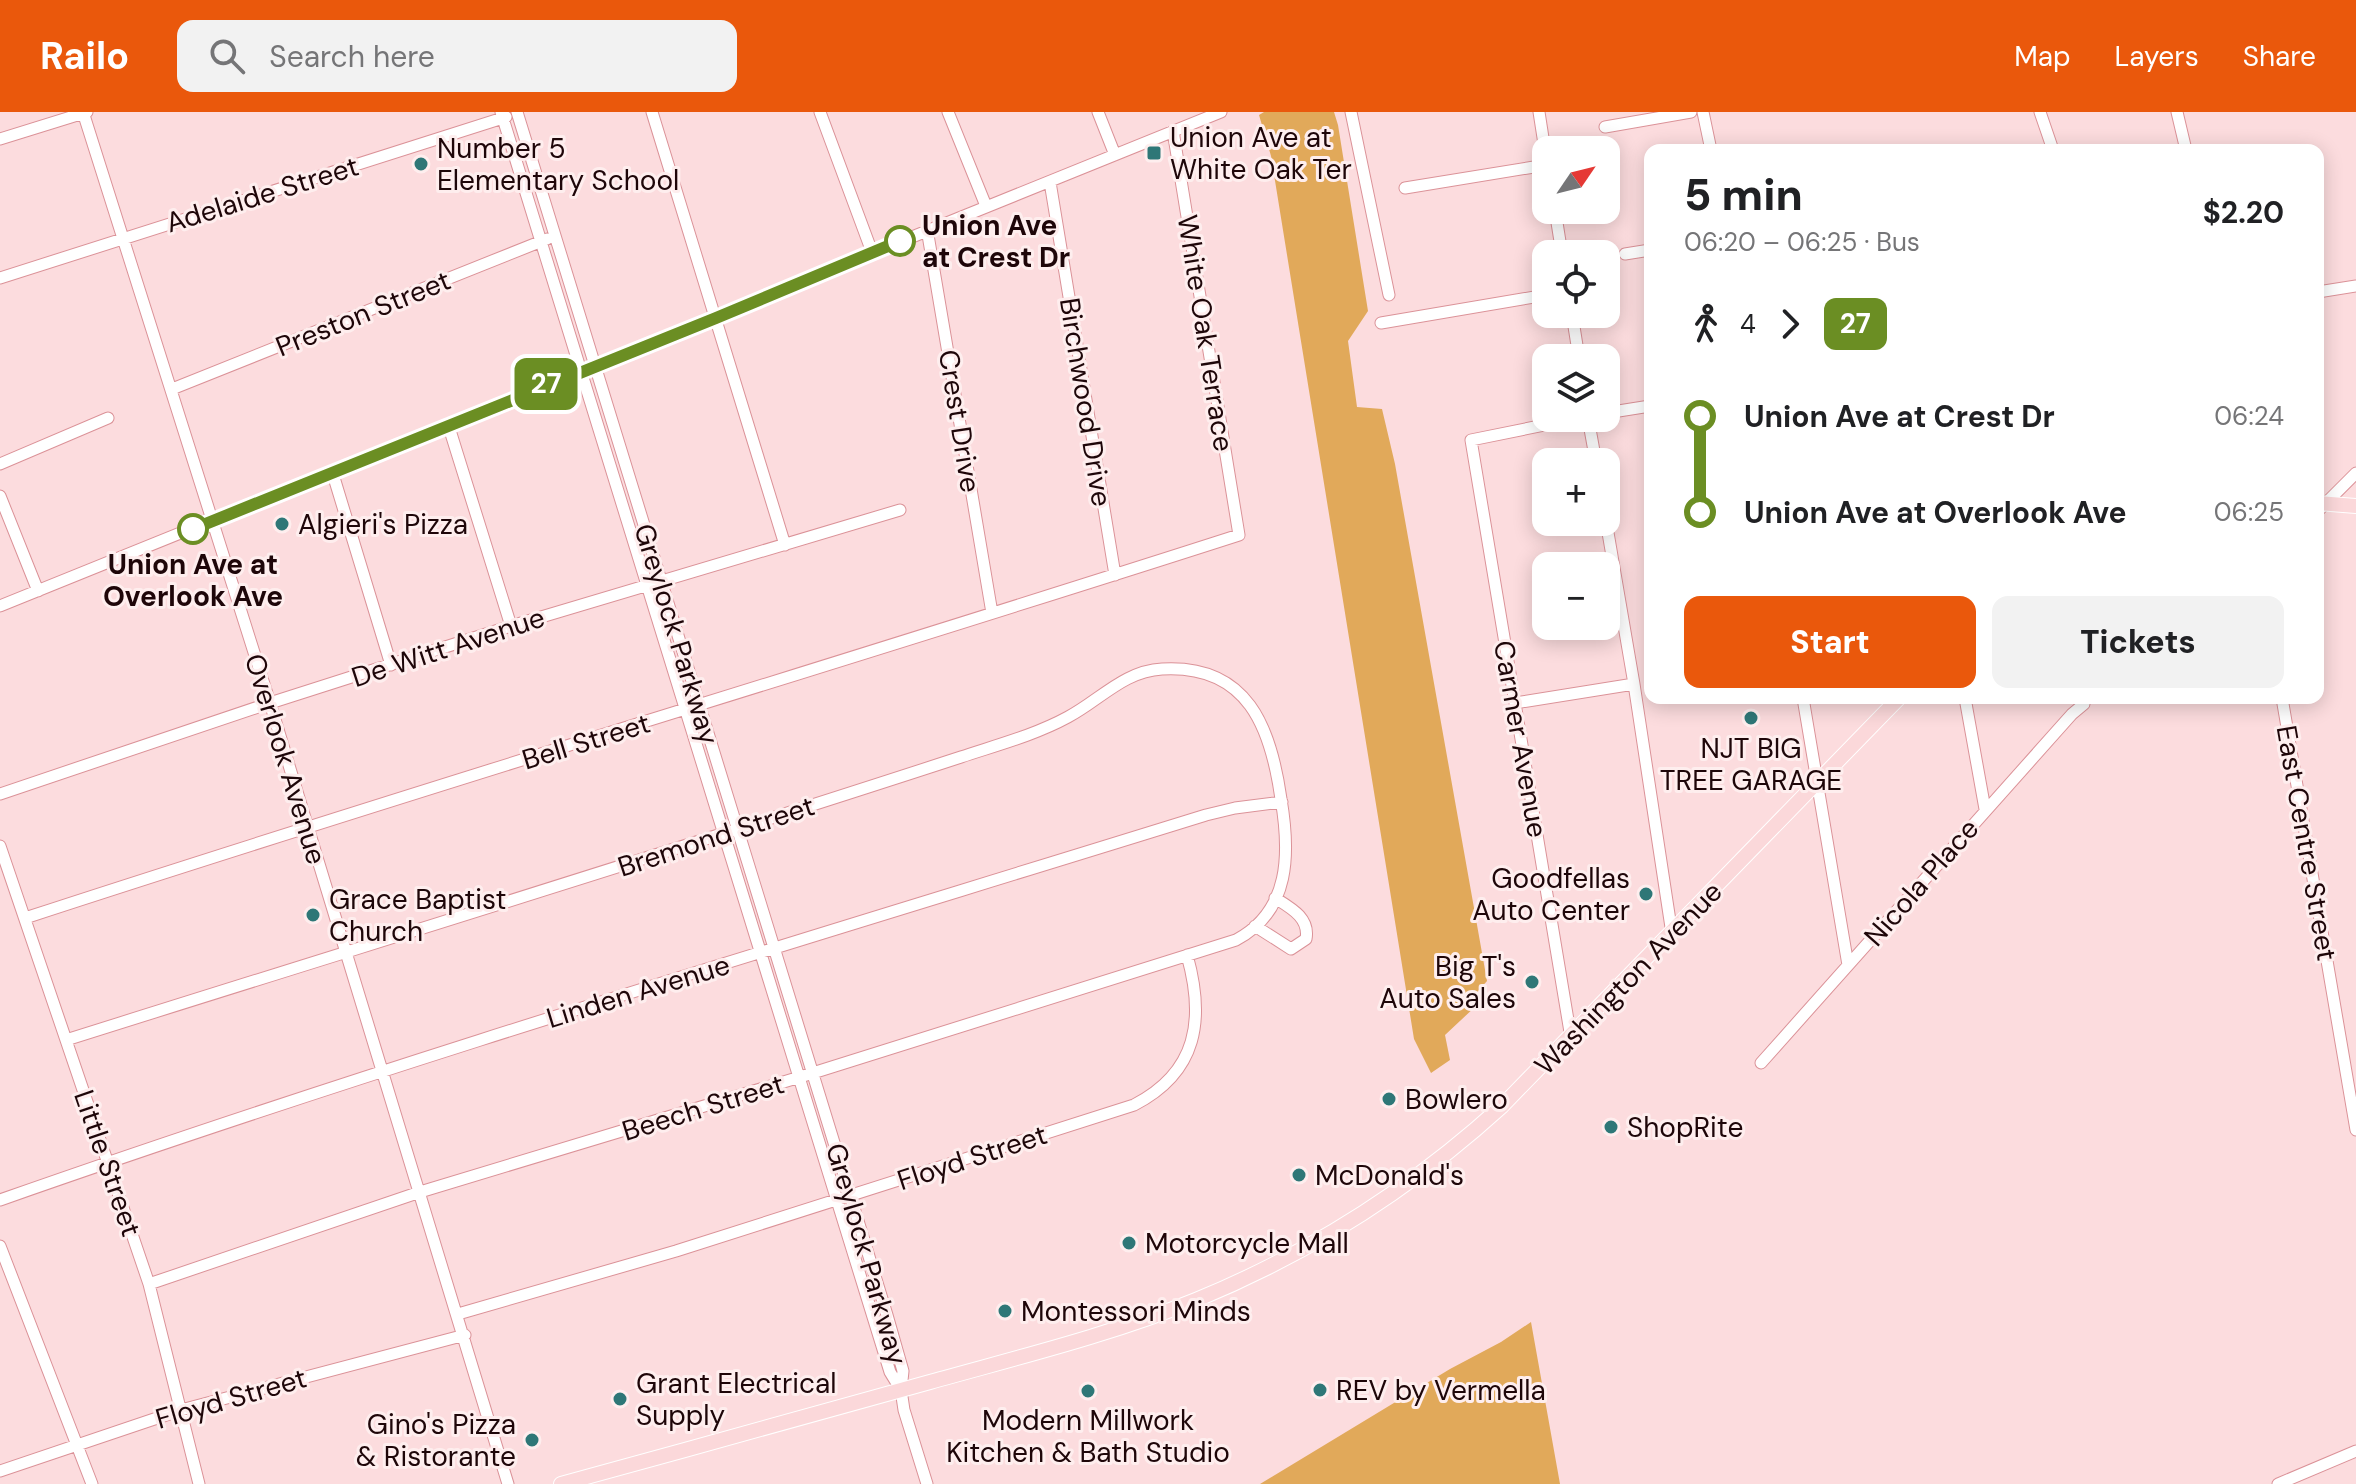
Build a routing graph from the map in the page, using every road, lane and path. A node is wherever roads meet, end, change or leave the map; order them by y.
1 (85, 112) edge
2 (652, 112) edge
3 (820, 112) edge
4 (948, 112) edge
5 (1098, 112) edge
6 (1221, 112) edge
7 (1351, 112) edge
8 (1539, 112) edge
9 (1691, 112) edge
10 (1703, 112) edge
11 (2040, 112) edge
12 (2177, 112) edge
13 (519, 113) edge
14 (502, 115) edge
15 (1605, 127) dead end
16 (1173, 131) junction
17 (1543, 136) edge
18 (0, 139) edge
19 (1710, 144) edge
20 (2051, 144) edge
21 (2185, 144) edge
22 (1115, 155) junction
23 (1532, 167) edge
24 (1050, 182) junction
25 (1405, 188) dead end
26 (986, 206) junction
27 (927, 229) junction
28 (122, 237) junction
29 (555, 237) junction
30 (541, 242) junction
31 (1644, 251) edge
32 (872, 252) junction
33 (1625, 254) dead end
34 (0, 278) edge
35 (2356, 286) edge
36 (2324, 291) edge
37 (1389, 295) dead end
38 (1532, 297) edge
39 (716, 318) junction
40 (1381, 323) dead end
41 (594, 365) junction
42 (582, 370) junction
43 (172, 389) junction
44 (1644, 407) edge
45 (1620, 411) edge
46 (108, 418) dead end
47 (448, 424) junction
48 (1532, 428) edge
49 (0, 464) edge
50 (332, 471) junction
51 (2356, 473) edge
52 (0, 496) edge
53 (2324, 503) edge
54 (2324, 506) edge
55 (2356, 506) edge
56 (900, 510) dead end
57 (213, 521) junction
58 (1239, 535) joint
59 (1609, 536) edge
60 (785, 545) junction
61 (1115, 575) junction
62 (661, 581) junction
63 (647, 586) junction
64 (38, 591) junction
65 (0, 606) edge
66 (992, 613) junction
67 (511, 626) junction
68 (391, 665) junction
69 (1634, 684) junction
70 (270, 703) junction
71 (1515, 703) junction
72 (1804, 704) edge
73 (1893, 704) edge
74 (1966, 704) edge
75 (2084, 704) dead end
76 (2283, 704) edge
77 (700, 706) junction
78 (685, 711) junction
79 (1817, 782) junction
80 (0, 794) edge
81 (1282, 802) junction
82 (1985, 809) junction
83 (306, 826) junction
84 (738, 829) junction
85 (723, 834) junction
86 (0, 846) edge
87 (1275, 898) junction
88 (25, 918) junction
89 (1255, 926) junction
90 (1672, 934) junction
91 (774, 949) junction
92 (345, 952) junction
93 (760, 953) junction
94 (1187, 955) junction
95 (1848, 965) junction
96 (1571, 1038) junction
97 (66, 1040) junction
98 (1761, 1063) dead end
99 (381, 1071) junction
100 (813, 1073) junction
101 (800, 1077) junction
102 (2356, 1130) edge
103 (109, 1164) junction
104 (420, 1192) junction
105 (851, 1196) junction
106 (0, 1200) edge
107 (838, 1200) junction
108 (0, 1246) edge
109 (149, 1284) junction
110 (458, 1314) junction
111 (465, 1335) junction
112 (901, 1390) junction
113 (181, 1410) junction
114 (77, 1444) junction
115 (2356, 1451) edge
116 (0, 1471) edge
117 (92, 1484) edge
118 (199, 1484) edge
119 (508, 1484) edge
120 (561, 1484) edge
121 (927, 1484) edge
122 (2278, 1484) edge

1 - 18 street
1 - 28 street, Overlook Avenue
2 - 39 street
3 - 32 street
4 - 26 street
5 - 22 street
6 - 16 street
7 - 37 street
8 - 17 street
9 - 15 street
10 - 19 street
11 - 20 street
12 - 21 street
13 - 14 street, Adelaide Street
13 - 29 street, Greylock Parkway
14 - 28 street, Adelaide Street
14 - 30 street, Greylock Parkway
16 - 22 street
16 - 58 street, White Oak Terrace
22 - 24 street
23 - 25 street
24 - 26 street
24 - 61 street, Birchwood Drive
26 - 27 street
27 - 32 street
27 - 66 street, Crest Drive
28 - 34 street, Adelaide Street
28 - 43 street, Overlook Avenue
29 - 30 street, Preston Street
29 - 41 street, Greylock Parkway
30 - 42 street, Greylock Parkway
30 - 43 street, Preston Street
31 - 33 street
32 - 39 street
35 - 36 street
38 - 40 street
39 - 41 street
39 - 60 street
41 - 42 street
41 - 62 street, Greylock Parkway
42 - 47 street
42 - 63 street, Greylock Parkway
43 - 57 street, Overlook Avenue
44 - 45 street
46 - 49 street
47 - 50 street
47 - 67 street
48 - 71 street, Carmer Avenue
50 - 57 street
50 - 68 street
51 - 53 street
52 - 64 street
54 - 55 main road
56 - 60 street, De Witt Avenue
57 - 64 street
57 - 70 street, Overlook Avenue
58 - 61 street, Bell Street
59 - 69 street
60 - 62 street, De Witt Avenue
61 - 66 street, Bell Street
62 - 63 street, De Witt Avenue
62 - 77 street, Greylock Parkway
63 - 67 street, De Witt Avenue
63 - 78 street, Greylock Parkway
64 - 65 street
66 - 77 street, Bell Street
67 - 68 street, De Witt Avenue
68 - 70 street, De Witt Avenue
69 - 71 street
69 - 90 street
70 - 80 street, De Witt Avenue
70 - 83 street, Overlook Avenue
71 - 96 street, Carmer Avenue
72 - 79 street
73 - 79 main road, Washington Avenue
74 - 82 street
75 - 82 street, Nicola Place
76 - 102 street, East Centre Street
77 - 78 street, Bell Street
77 - 84 street, Greylock Parkway
78 - 83 street, Bell Street
78 - 85 street, Greylock Parkway
79 - 90 main road, Washington Avenue
79 - 95 street
81 - 84 street, Bremond Street
81 - 87 street, Beech Street
81 - 91 street, Linden Avenue
82 - 95 street, Nicola Place
83 - 88 street, Bell Street
83 - 92 street, Overlook Avenue
84 - 85 street, Bremond Street
84 - 91 street, Greylock Parkway
85 - 92 street, Bremond Street
85 - 93 street, Greylock Parkway
86 - 88 street, Little Street
87 - 89 street, Beech Street
87 - 89 street
88 - 97 street, Little Street
89 - 94 street, Beech Street
90 - 96 main road, Washington Avenue
91 - 93 street, Linden Avenue
91 - 100 street, Greylock Parkway
92 - 97 street, Bremond Street
92 - 99 street, Overlook Avenue
93 - 99 street, Linden Avenue
93 - 101 street, Greylock Parkway
94 - 100 street, Beech Street
94 - 105 street, Floyd Street
95 - 98 street, Nicola Place
96 - 112 main road, Washington Avenue
97 - 103 street, Little Street
99 - 103 street, Linden Avenue
99 - 104 street, Overlook Avenue
100 - 101 street, Beech Street
100 - 105 street, Greylock Parkway
101 - 104 street, Beech Street
101 - 107 street, Greylock Parkway
103 - 106 street, Linden Avenue
103 - 109 street, Little Street
104 - 109 street, Beech Street
104 - 110 street, Overlook Avenue
105 - 107 street, Floyd Street
105 - 112 street, Greylock Parkway
107 - 110 street, Floyd Street
107 - 112 street, Greylock Parkway
108 - 114 street
109 - 113 street, Little Street
110 - 111 street, Overlook Avenue
111 - 113 street, Floyd Street
111 - 119 street
112 - 120 main road, Washington Avenue
112 - 121 street
113 - 114 street, Floyd Street
113 - 118 street, Little Street
114 - 116 street, Floyd Street
114 - 117 street
115 - 122 street

